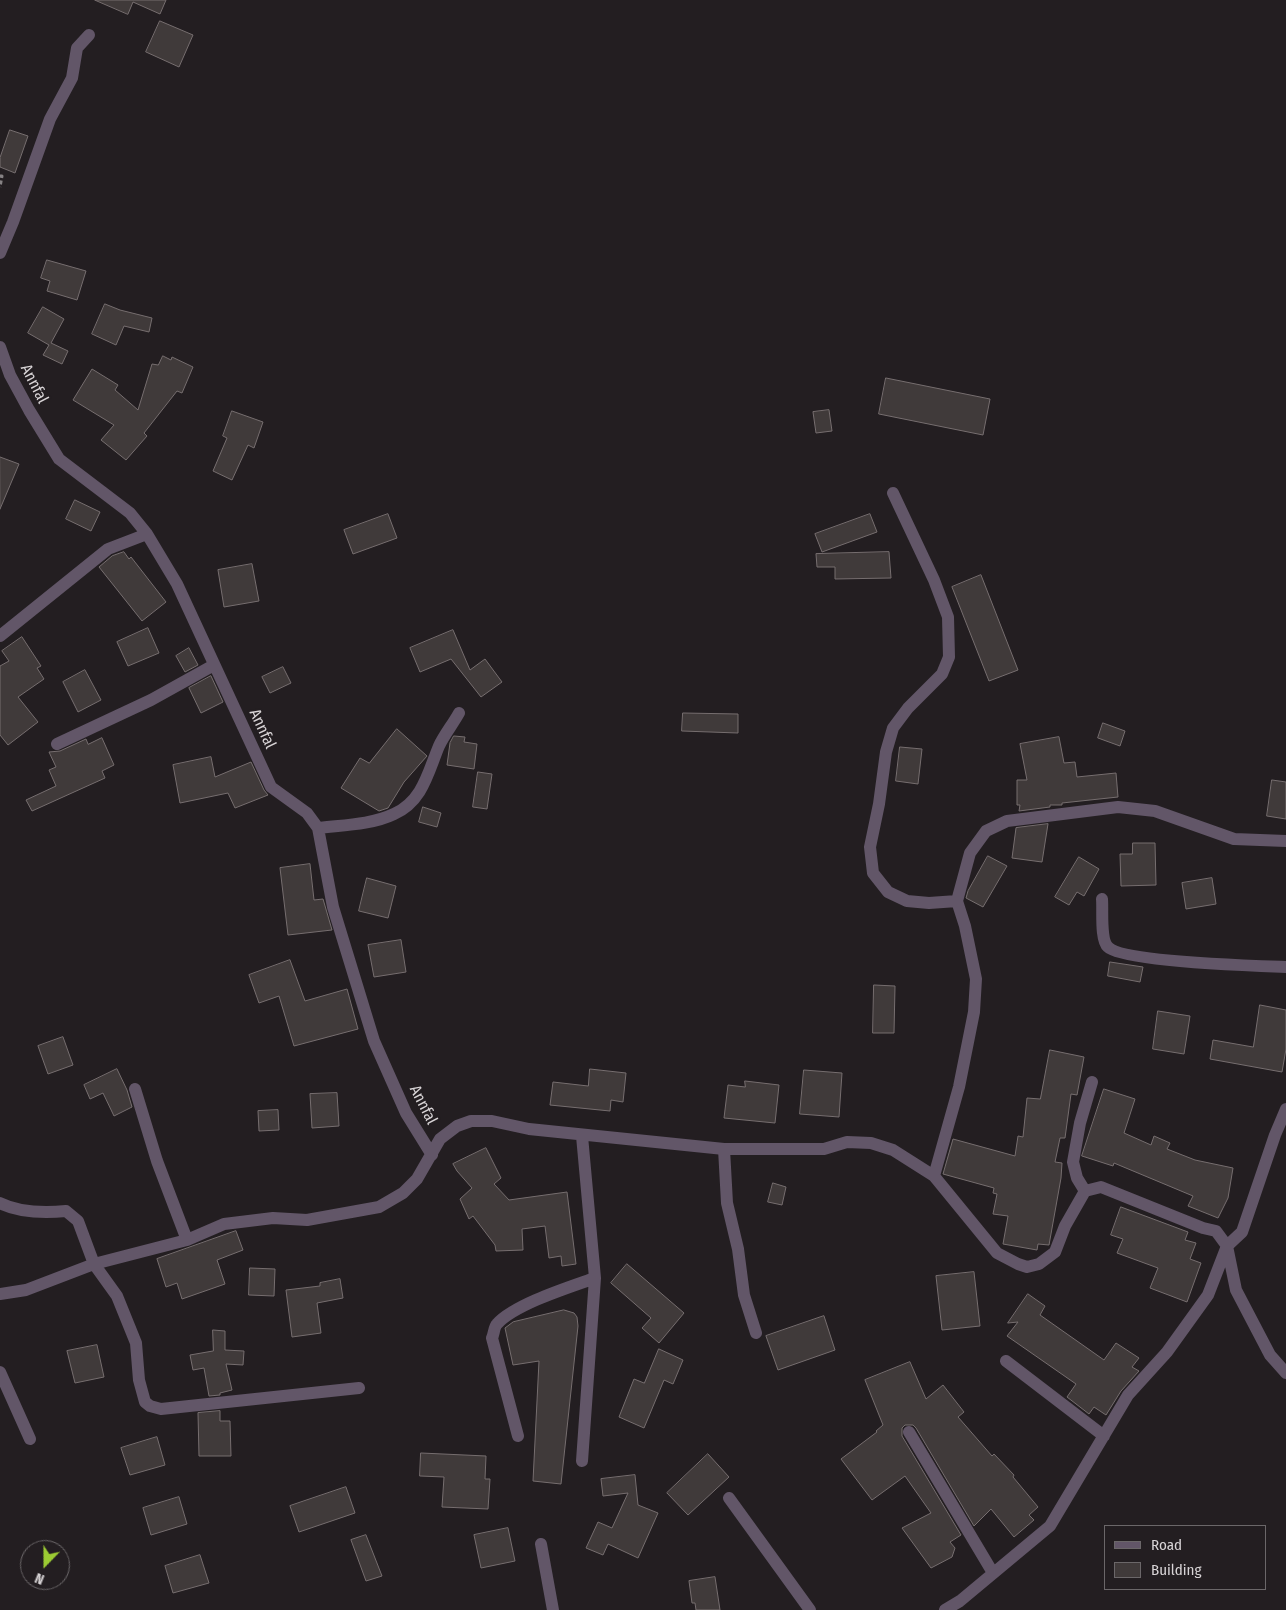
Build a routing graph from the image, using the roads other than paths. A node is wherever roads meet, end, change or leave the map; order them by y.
1 (88, 35) dead end
2 (0, 254) edge
3 (0, 347) edge
4 (893, 494) dead end
5 (147, 534) junction
6 (0, 636) edge
7 (214, 665) junction
8 (459, 713) dead end
9 (57, 744) dead end
10 (318, 828) junction
11 (1286, 841) edge
12 (1102, 899) dead end
13 (957, 901) junction
14 (1286, 967) edge
15 (1092, 1082) dead end
16 (134, 1090) dead end
17 (1286, 1109) edge
18 (582, 1136) junction
19 (724, 1149) junction
20 (432, 1155) junction
21 (934, 1176) junction
22 (1085, 1191) junction
23 (0, 1203) edge
24 (187, 1240) junction
25 (1227, 1246) junction
26 (94, 1264) junction
27 (595, 1278) junction
28 (0, 1294) edge
29 (756, 1333) dead end
30 (1006, 1361) dead end
31 (0, 1372) edge
32 (1286, 1373) edge
33 (359, 1388) dead end
34 (908, 1432) dead end
35 (518, 1436) dead end
36 (1104, 1436) junction
37 (30, 1439) dead end
38 (582, 1461) dead end
39 (729, 1498) dead end
40 (541, 1544) dead end
41 (993, 1573) junction
42 (553, 1610) edge
43 (810, 1610) edge
44 (944, 1610) edge

1 - 2 street
3 - 5 street, Annfal
4 - 13 street
5 - 6 street
5 - 7 street, Annfal
7 - 9 street
7 - 10 street, Annfal
8 - 10 street
10 - 20 street, Annfal
11 - 13 street
12 - 14 street
13 - 21 street
15 - 22 street
16 - 24 street
17 - 25 street
18 - 19 street
18 - 20 street
18 - 27 street
19 - 21 street
19 - 29 street
20 - 24 street
21 - 22 street
22 - 25 street
23 - 26 street
24 - 26 street
25 - 32 street
25 - 36 street
26 - 28 street
26 - 33 street
27 - 35 street
27 - 38 street
30 - 36 street
31 - 37 street
34 - 41 street
36 - 41 street
39 - 43 street
40 - 42 street
41 - 44 street

